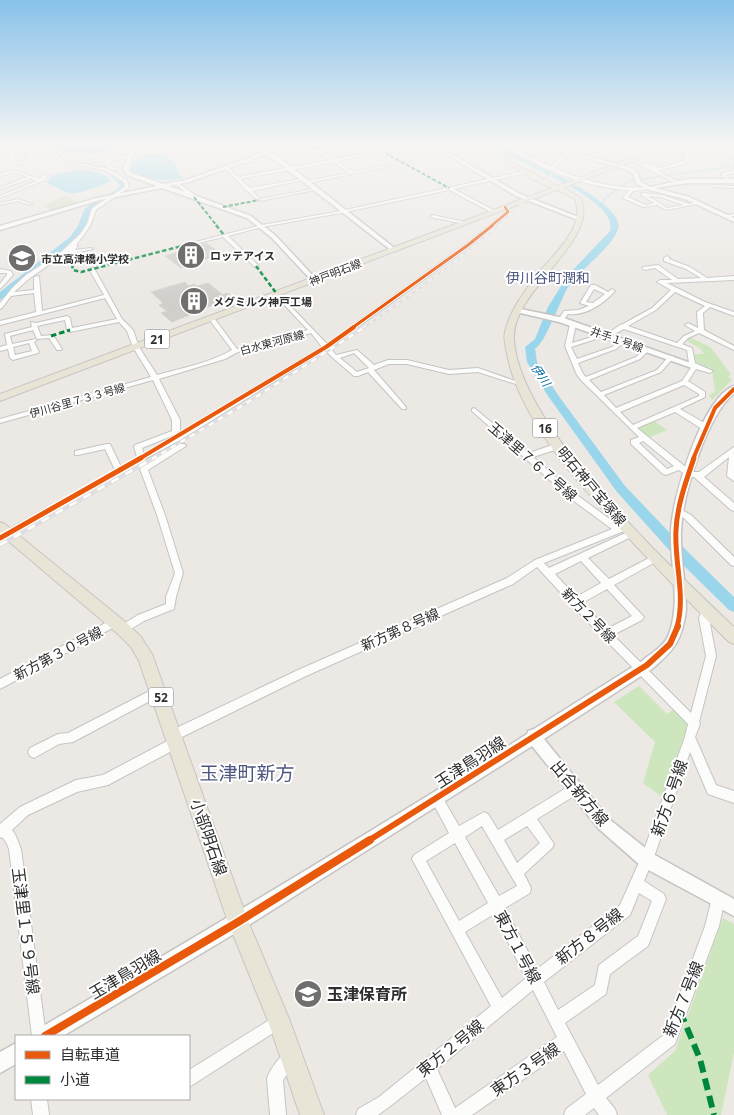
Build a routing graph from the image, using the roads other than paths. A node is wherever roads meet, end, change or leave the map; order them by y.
1 (110, 197) edge
2 (112, 197) edge
3 (194, 197) edge
4 (256, 197) edge
5 (275, 197) edge
6 (328, 197) edge
7 (406, 197) edge
8 (466, 197) edge
9 (521, 197) edge
10 (532, 197) edge
11 (576, 197) edge
12 (625, 197) edge
13 (647, 197) edge
14 (665, 197) edge
15 (679, 197) edge
16 (527, 199) junction
17 (700, 203) junction
18 (0, 204) edge
19 (30, 204) dead end
20 (657, 204) junction
21 (689, 205) junction
22 (645, 206) junction
23 (505, 207) junction
24 (344, 210) junction
25 (650, 210) dead end
26 (493, 212) junction
27 (734, 215) edge
28 (432, 216) dead end
29 (726, 217) junction
30 (580, 218) junction
31 (734, 220) edge
32 (465, 223) junction
33 (262, 226) junction
34 (0, 228) edge
35 (224, 235) junction
36 (90, 242) dead end
37 (77, 243) junction
38 (182, 246) dead end
39 (394, 250) junction
40 (99, 256) dead end
41 (667, 258) dead end
42 (72, 259) junction
43 (57, 262) dead end
44 (256, 266) dead end
45 (645, 268) dead end
46 (92, 269) dead end
47 (0, 271) edge
48 (37, 276) dead end
49 (734, 278) edge
50 (704, 279) junction
51 (314, 280) junction
52 (677, 281) junction
53 (0, 286) edge
54 (37, 290) junction
55 (674, 290) junction
56 (610, 293) joint
57 (10, 294) junction
58 (277, 294) junction
59 (108, 296) junction
60 (593, 305) junction
61 (709, 305) junction
62 (0, 307) edge
63 (521, 310) junction
64 (39, 313) junction
65 (734, 314) edge
66 (28, 317) junction
67 (81, 318) dead end
68 (212, 319) junction
69 (120, 320) junction
70 (561, 320) junction
71 (0, 323) edge
72 (573, 324) junction
73 (688, 325) dead end
74 (35, 326) junction
75 (622, 326) junction
76 (84, 327) junction
77 (701, 330) junction
78 (312, 331) junction
79 (603, 334) junction
80 (51, 336) joint
81 (39, 338) junction
82 (31, 341) junction
83 (622, 341) junction
84 (678, 345) junction
85 (10, 346) junction
86 (568, 346) junction
87 (136, 347) junction
88 (326, 347) junction
89 (734, 348) edge
90 (0, 349) edge
91 (59, 349) dead end
92 (646, 349) junction
93 (236, 351) junction
94 (335, 357) junction
95 (671, 357) junction
96 (575, 362) junction
97 (695, 366) junction
98 (371, 369) junction
99 (710, 370) dead end
100 (154, 378) junction
101 (584, 380) junction
102 (684, 382) junction
103 (521, 384) junction
104 (734, 389) edge
105 (599, 394) junction
106 (0, 398) edge
107 (404, 408) dead end
108 (675, 409) junction
109 (474, 410) dead end
110 (615, 411) junction
111 (0, 421) edge
112 (706, 427) junction
113 (632, 428) junction
114 (178, 434) junction
115 (644, 438) junction
116 (182, 446) dead end
117 (558, 446) junction
118 (734, 449) edge
119 (78, 453) dead end
120 (530, 456) junction
121 (734, 456) edge
122 (142, 459) junction
123 (680, 467) junction
124 (144, 469) junction
125 (119, 471) junction
126 (693, 474) junction
127 (734, 478) edge
128 (734, 508) edge
129 (678, 511) junction
130 (625, 530) junction
131 (3, 533) edge
132 (583, 558) junction
133 (656, 558) junction
134 (538, 562) junction
135 (734, 563) edge
136 (548, 573) junction
137 (678, 580) junction
138 (609, 585) junction
139 (575, 602) junction
140 (706, 610) junction
141 (119, 625) junction
142 (606, 634) junction
143 (734, 637) edge
144 (640, 668) junction
145 (0, 684) edge
146 (158, 691) junction
147 (695, 724) junction
148 (533, 736) junction
149 (690, 737) junction
150 (176, 738) junction
151 (34, 752) dead end
152 (575, 789) junction
153 (734, 797) edge
154 (437, 799) junction
155 (529, 818) junction
156 (1, 831) edge
157 (456, 834) junction
158 (496, 838) junction
159 (647, 860) junction
160 (515, 873) junction
161 (637, 883) junction
162 (718, 899) junction
163 (497, 906) junction
164 (734, 908) edge
165 (238, 922) junction
166 (456, 930) junction
167 (536, 980) junction
168 (500, 1009) junction
169 (556, 1020) junction
170 (279, 1021) junction
171 (39, 1035) edge
172 (47, 1035) edge
173 (566, 1040) junction
174 (15, 1054) edge
175 (291, 1056) junction
176 (0, 1063) edge
177 (428, 1066) junction
178 (190, 1078) edge
179 (596, 1098) junction
180 (39, 1100) edge
181 (41, 1115) edge
182 (278, 1115) edge
183 (312, 1115) edge
184 (364, 1115) edge
185 (450, 1115) edge
186 (459, 1115) edge
187 (572, 1115) edge
188 (609, 1115) edge

1 - 34 street
2 - 37 street
3 - 33 street
4 - 5 street
6 - 24 street
7 - 24 street
8 - 26 street
9 - 16 street
10 - 16 main road, 神戸明石線 / 21
11 - 30 main road
12 - 22 street
13 - 20 street
14 - 21 street
15 - 17 street
16 - 23 main road, 神戸明石線 / 21
16 - 30 street
17 - 21 street
17 - 29 street
18 - 19 street
20 - 21 street
20 - 22 street
22 - 25 street
23 - 26 main road, 神戸明石線 / 21
23 - 88 street
24 - 33 street
24 - 39 street
26 - 32 main road, 神戸明石線 / 21
27 - 29 street
28 - 32 street
29 - 31 street
30 - 63 main road, 明石神戸宝塚線 / 16
32 - 39 main road, 神戸明石線 / 21
33 - 35 street
33 - 51 street
35 - 38 street
35 - 44 street
36 - 42 street
37 - 42 street
37 - 57 street
39 - 51 main road, 神戸明石線 / 21
40 - 42 street
41 - 50 street
42 - 43 street
45 - 52 street
46 - 59 street
47 - 53 street
48 - 54 street
49 - 50 street
50 - 52 street
51 - 58 main road, 神戸明石線 / 21
52 - 55 street
54 - 57 street
54 - 64 street
55 - 61 street
55 - 75 street
56 - 60 street
56 - 60 street
57 - 62 street
58 - 68 main road, 神戸明石線 / 21
58 - 78 street, 白水東河原線
59 - 64 street
59 - 69 street
60 - 70 street
61 - 65 street
61 - 77 street
63 - 70 street, 井手１号線
63 - 103 main road, 明石神戸宝塚線 / 16
64 - 66 street
66 - 71 street
66 - 74 street
67 - 76 street
68 - 87 main road, 神戸明石線 / 21
68 - 93 street
69 - 76 street
69 - 87 street
70 - 72 street, 井手１号線
72 - 79 street, 井手１号線
72 - 86 street
73 - 77 street
74 - 76 street
74 - 81 street
74 - 85 street
75 - 79 street
75 - 84 street
77 - 84 street
77 - 89 street
78 - 88 street
78 - 93 street, 白水東河原線
79 - 83 street, 井手１号線
79 - 86 street
80 - 81 street
80 - 91 street
81 - 82 street
82 - 85 street
82 - 85 street
83 - 92 street, 井手１号線
83 - 96 street
84 - 97 street
85 - 90 street
86 - 96 street
87 - 100 street
87 - 106 main road, 神戸明石線 / 21
88 - 94 street
88 - 114 street
92 - 95 street, 井手１号線
92 - 101 street
93 - 100 street, 白水東河原線
94 - 98 street
94 - 98 street
95 - 97 street, 井手１号線
95 - 105 street
96 - 101 street
97 - 99 street, 井手１号線
97 - 102 street
98 - 103 street
98 - 107 street
100 - 111 street, 伊川谷里７３３号線
100 - 114 street
101 - 105 street
102 - 108 street
102 - 110 street
103 - 117 main road, 明石神戸宝塚線 / 16
104 - 112 street, 玉津鳥羽線
105 - 110 street
108 - 112 street
108 - 113 street
109 - 120 street, 玉津里７６７号線
110 - 113 street
112 - 126 street, 玉津鳥羽線
113 - 115 street
114 - 122 street
114 - 122 street
115 - 123 street
115 - 123 street
116 - 124 street
117 - 120 street
117 - 130 main road, 明石神戸宝塚線 / 16
118 - 126 street
119 - 125 street
120 - 130 street, 玉津里７６７号線
121 - 127 street
122 - 124 street
122 - 125 street
123 - 126 street
124 - 141 street, 新方第３０号線
125 - 131 street
126 - 128 street
126 - 129 street, 玉津鳥羽線
129 - 135 street
129 - 137 street, 玉津鳥羽線
130 - 132 street
130 - 133 main road, 明石神戸宝塚線 / 16
130 - 134 street, 新方第８号線
131 - 141 main road, 小部明石線 / 52
132 - 136 street
132 - 138 street
133 - 137 main road, 明石神戸宝塚線 / 16
133 - 138 street
134 - 136 street, 新方２号線
134 - 150 street, 新方第８号線
136 - 139 street, 新方２号線
137 - 140 main road, 明石神戸宝塚線 / 16
137 - 144 street, 玉津鳥羽線
138 - 139 street
138 - 142 street
139 - 142 street, 新方２号線
140 - 143 main road, 明石神戸宝塚線 / 16
140 - 147 street, 新方６号線
141 - 145 street, 新方第３０号線
141 - 146 main road, 小部明石線 / 52
142 - 144 street, 新方２号線
144 - 147 street, 新方２号線
144 - 148 street, 玉津鳥羽線
146 - 150 main road, 小部明石線 / 52
146 - 151 street
147 - 149 street, 新方６号線
148 - 152 street, 出合新方線
148 - 154 street, 玉津鳥羽線
149 - 153 street
149 - 159 street, 新方６号線
150 - 156 street, 新方第８号線
150 - 165 main road, 小部明石線 / 52
152 - 155 street
152 - 159 street, 出合新方線
154 - 157 street, 東方１号線
154 - 165 street, 玉津鳥羽線
155 - 158 street
155 - 160 street
156 - 171 street, 玉津里１５９号線
157 - 158 street
157 - 163 street, 東方１号線
157 - 166 street
158 - 160 street
159 - 161 street, 新方８号線
159 - 162 street, 出合新方線
160 - 163 street
161 - 167 street, 新方８号線
161 - 169 street
162 - 164 street, 出合新方線
162 - 179 street, 新方７号線
163 - 166 street
163 - 167 street, 東方１号線
165 - 170 main road, 小部明石線 / 52
165 - 172 street, 玉津鳥羽線
166 - 168 street
167 - 168 street, 東方２号線
167 - 169 street, 東方１号線
168 - 177 street, 東方２号線
169 - 173 street, 東方１号線
170 - 175 main road, 小部明石線 / 52
170 - 178 street
173 - 179 street, 東方１号線
173 - 186 street, 東方３号線
174 - 176 street
175 - 182 street
175 - 183 main road, 小部明石線 / 52
177 - 184 street, 東方２号線
177 - 185 street
179 - 187 street
179 - 188 street
180 - 181 street

